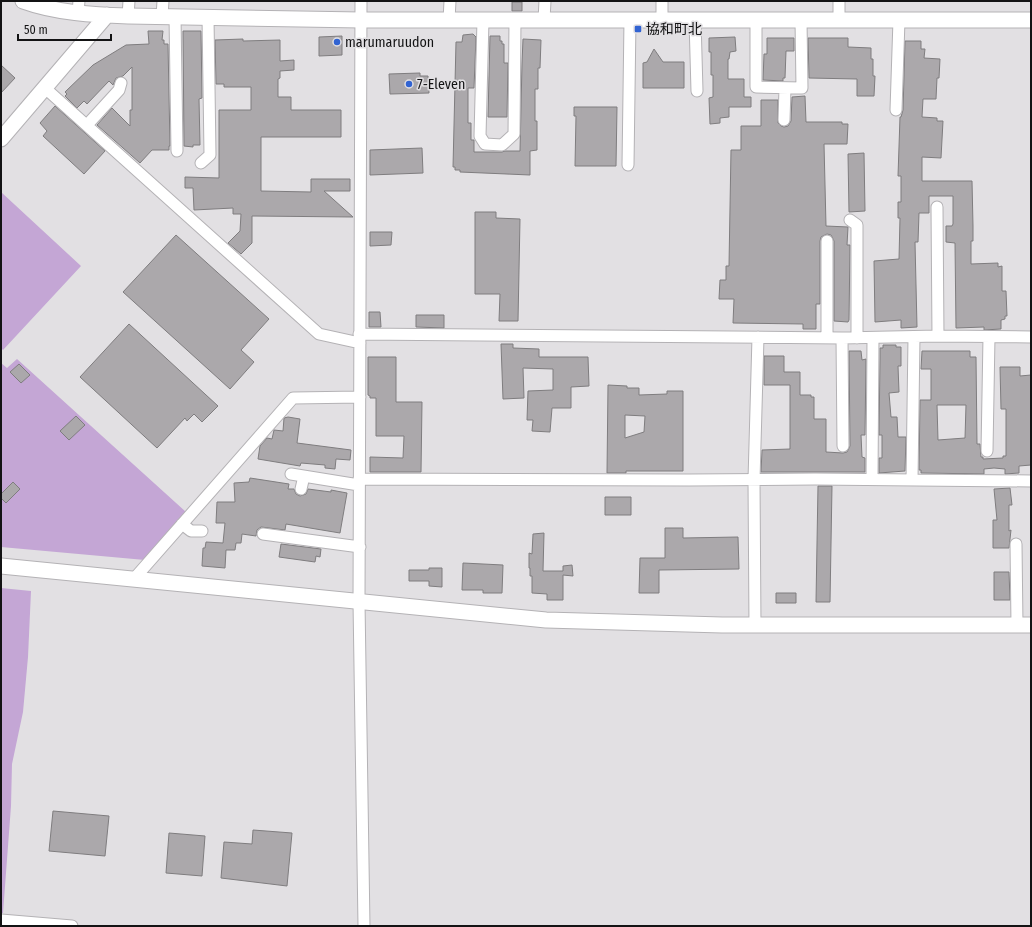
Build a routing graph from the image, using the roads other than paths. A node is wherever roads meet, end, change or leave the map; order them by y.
1 (23, 1) edge
2 (162, 1) edge
3 (360, 1) edge
4 (450, 1) edge
5 (545, 1) edge
6 (662, 1) edge
7 (839, 1) edge
8 (79, 7) edge
9 (129, 8) edge
10 (107, 15) junction
11 (168, 16) junction
12 (208, 17) junction
13 (361, 20) junction
14 (449, 20) junction
15 (483, 20) junction
16 (515, 20) junction
17 (544, 20) junction
18 (630, 20) junction
19 (662, 20) junction
20 (695, 20) junction
21 (801, 20) junction
22 (839, 20) junction
23 (899, 20) junction
24 (1031, 20) edge
25 (756, 21) junction
26 (121, 83) dead end
27 (45, 88) junction
28 (785, 88) junction
29 (697, 91) dead end
30 (896, 110) dead end
31 (784, 120) dead end
32 (86, 125) junction
33 (1, 139) edge
34 (177, 151) dead end
35 (201, 163) dead end
36 (628, 165) dead end
37 (937, 207) dead end
38 (850, 220) dead end
39 (827, 241) dead end
40 (938, 336) junction
41 (758, 337) junction
42 (827, 337) junction
43 (914, 337) junction
44 (989, 337) junction
45 (1031, 337) edge
46 (842, 338) junction
47 (857, 338) junction
48 (873, 338) junction
49 (360, 339) junction
50 (360, 397) junction
51 (842, 446) dead end
52 (987, 451) dead end
53 (291, 474) dead end
54 (304, 476) junction
55 (872, 479) junction
56 (754, 480) junction
57 (912, 480) junction
58 (1031, 481) edge
59 (359, 482) junction
60 (301, 489) dead end
61 (182, 524) junction
62 (202, 530) dead end
63 (263, 534) dead end
64 (1016, 544) dead end
65 (360, 547) junction
66 (1, 566) edge
67 (133, 580) junction
68 (359, 602) junction
69 (755, 625) junction
70 (1024, 625) edge
71 (1, 920) edge
72 (72, 926) edge
73 (364, 926) edge

1 - 8 street
2 - 11 street
3 - 13 street
4 - 14 street
5 - 17 street
6 - 19 street
7 - 22 street
8 - 10 street
9 - 10 street
9 - 11 street
10 - 27 street
11 - 12 street
11 - 34 street
12 - 13 street
12 - 35 street
13 - 14 street
13 - 49 street
14 - 15 street
15 - 16 street
15 - 16 street
16 - 17 street
17 - 18 street
18 - 19 street
18 - 36 street
19 - 20 street
20 - 25 street
20 - 29 street
21 - 22 street
21 - 25 street
21 - 28 street
22 - 23 street
23 - 24 street
23 - 30 street
25 - 28 street
26 - 32 street
27 - 32 street
27 - 33 street
28 - 31 street
32 - 49 street
37 - 40 street
38 - 47 street
39 - 42 street
40 - 43 street
40 - 44 street
41 - 42 street
41 - 49 street
41 - 56 street
42 - 46 street
43 - 48 street
43 - 57 street
44 - 45 street
44 - 52 street
46 - 47 street
46 - 51 street
47 - 48 street
48 - 55 street
49 - 50 street
50 - 59 street
50 - 61 street
53 - 54 street
54 - 59 street
54 - 60 street
55 - 56 street
55 - 57 street
56 - 59 street
56 - 69 street
57 - 58 street
59 - 65 street
61 - 62 street
61 - 67 street
63 - 65 street
64 - 70 street
65 - 68 street
66 - 67 street
67 - 68 street
68 - 69 street
68 - 73 street
69 - 70 street
71 - 72 street

